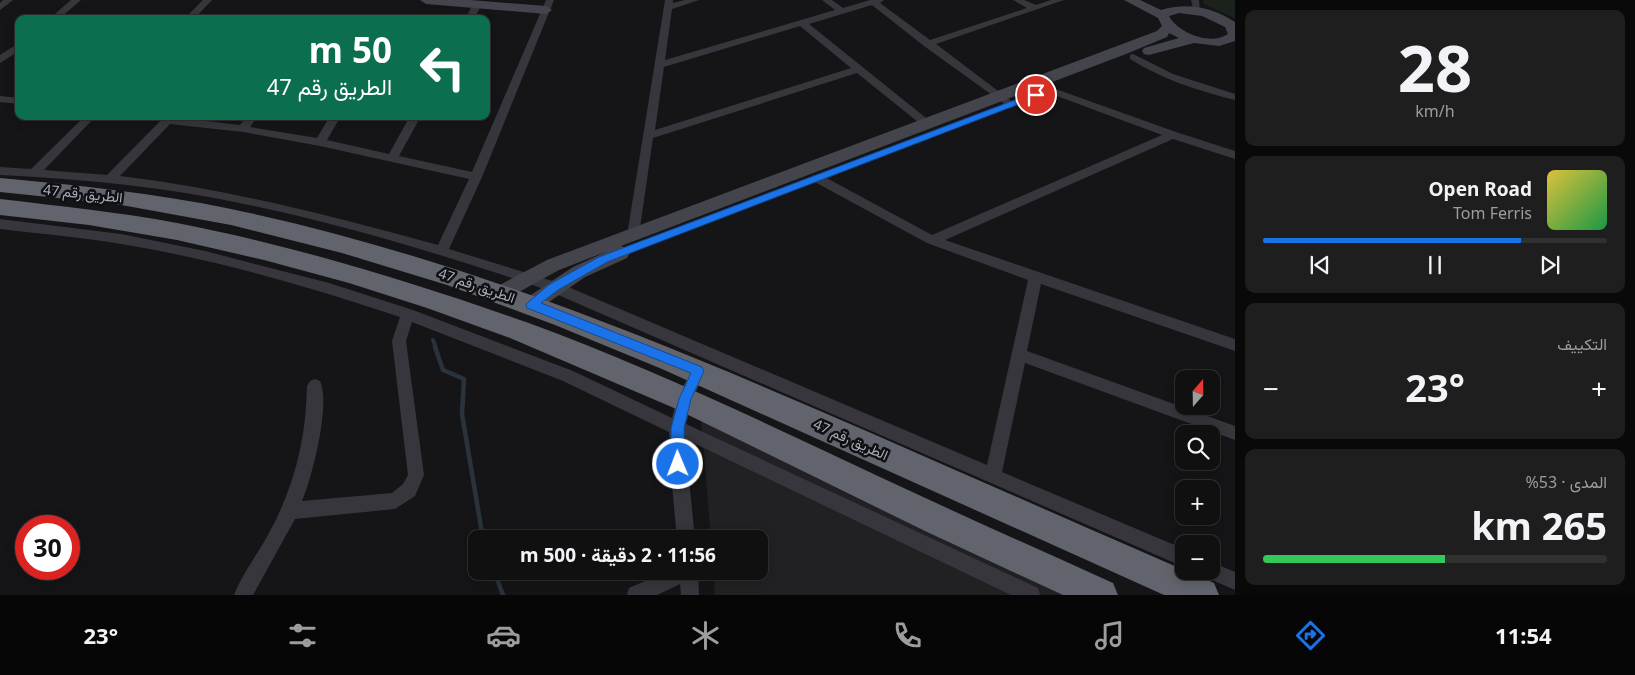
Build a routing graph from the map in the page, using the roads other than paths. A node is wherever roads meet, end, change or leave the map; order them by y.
1 (77, 0) edge
2 (208, 0) edge
3 (426, 0) edge
4 (695, 0) edge
5 (826, 0) edge
6 (1017, 0) edge
7 (1060, 0) edge
8 (1130, 0) edge
9 (1147, 0) edge
10 (876, 1) edge
11 (477, 4) junction
12 (668, 4) edge
13 (548, 5) edge
14 (1196, 5) edge
15 (1035, 8) junction
16 (842, 11) junction
17 (58, 15) edge
18 (192, 15) edge
19 (471, 15) edge
20 (1167, 17) junction
21 (802, 23) junction
22 (1234, 30) edge
23 (1195, 39) junction
24 (927, 44) junction
25 (15, 49) edge
26 (1133, 57) junction
27 (0, 60) edge
28 (659, 65) junction
29 (858, 69) junction
30 (1050, 90) junction
31 (1235, 97) edge
32 (0, 99) edge
33 (1005, 100) junction
34 (15, 101) edge
35 (87, 120) edge
36 (167, 120) edge
37 (182, 120) edge
38 (250, 120) edge
39 (334, 120) edge
40 (414, 120) edge
41 (927, 124) junction
42 (243, 129) junction
43 (1172, 135) junction
44 (648, 136) junction
45 (320, 142) junction
46 (1235, 155) edge
47 (393, 157) junction
48 (0, 171) edge
49 (35, 172) junction
50 (476, 177) junction
51 (817, 178) junction
52 (110, 179) junction
53 (0, 186) edge
54 (0, 208) edge
55 (0, 224) edge
56 (633, 234) junction
57 (932, 240) junction
58 (407, 252) junction
59 (441, 252) junction
60 (1036, 276) junction
61 (528, 278) junction
62 (336, 280) junction
63 (554, 287) junction
64 (501, 293) junction
65 (532, 304) junction
66 (408, 314) junction
67 (1235, 345) edge
68 (1018, 354) junction
69 (698, 371) junction
70 (315, 386) dead end
71 (685, 399) junction
72 (824, 415) junction
73 (677, 428) junction
74 (1235, 433) edge
75 (993, 475) junction
76 (289, 512) junction
77 (685, 530) edge
78 (1175, 554) edge
79 (1220, 574) edge
80 (669, 580) edge
81 (689, 580) edge
82 (1235, 581) edge
83 (242, 595) edge
84 (636, 595) edge
85 (690, 595) edge
86 (1031, 595) edge
87 (1101, 595) edge
88 (1202, 595) edge

1 - 17 street
2 - 18 street
3 - 11 street
4 - 12 street
5 - 16 street
6 - 15 street
7 - 15 street
8 - 20 street
9 - 20 street
10 - 16 street
10 - 24 street
11 - 13 street
11 - 19 street
12 - 28 street
13 - 50 street
14 - 20 street
14 - 22 street
15 - 24 street
16 - 21 street
20 - 23 street
20 - 33 street
21 - 28 street
21 - 29 street
22 - 23 street
23 - 26 street
24 - 33 street
25 - 27 street
26 - 30 street
26 - 31 street
28 - 44 street
29 - 41 street
29 - 44 street
30 - 33 street
30 - 43 street
32 - 34 street
33 - 41 street
33 - 51 street
35 - 49 street
36 - 52 street
37 - 42 street
38 - 42 street
39 - 45 street
40 - 47 street
41 - 56 street
42 - 45 street
43 - 46 street
43 - 57 street
44 - 56 street
45 - 47 street
47 - 50 street
48 - 49 street
49 - 52 street
50 - 59 street
51 - 57 street
51 - 63 street
52 - 58 street
53 - 58 highway, الطريق رقم 47
54 - 62 highway, الطريق رقم 47
55 - 62 street
56 - 61 street
57 - 60 street
58 - 59 street
58 - 64 highway, الطريق رقم 47
59 - 61 street
60 - 67 street
60 - 68 street
61 - 63 street
61 - 64 street
62 - 66 street
62 - 71 highway, الطريق رقم 47
63 - 65 street
63 - 72 street
64 - 65 highway, الطريق رقم 47
65 - 69 highway, الطريق رقم 47
66 - 73 street
66 - 76 street
68 - 74 street
68 - 75 street
69 - 71 street
69 - 72 highway, الطريق رقم 47
70 - 76 street
71 - 73 street
71 - 87 highway, الطريق رقم 47
72 - 75 street
72 - 88 highway, الطريق رقم 47
73 - 77 street
73 - 86 street
75 - 78 street
76 - 83 street
79 - 82 street
80 - 84 street
81 - 85 street

